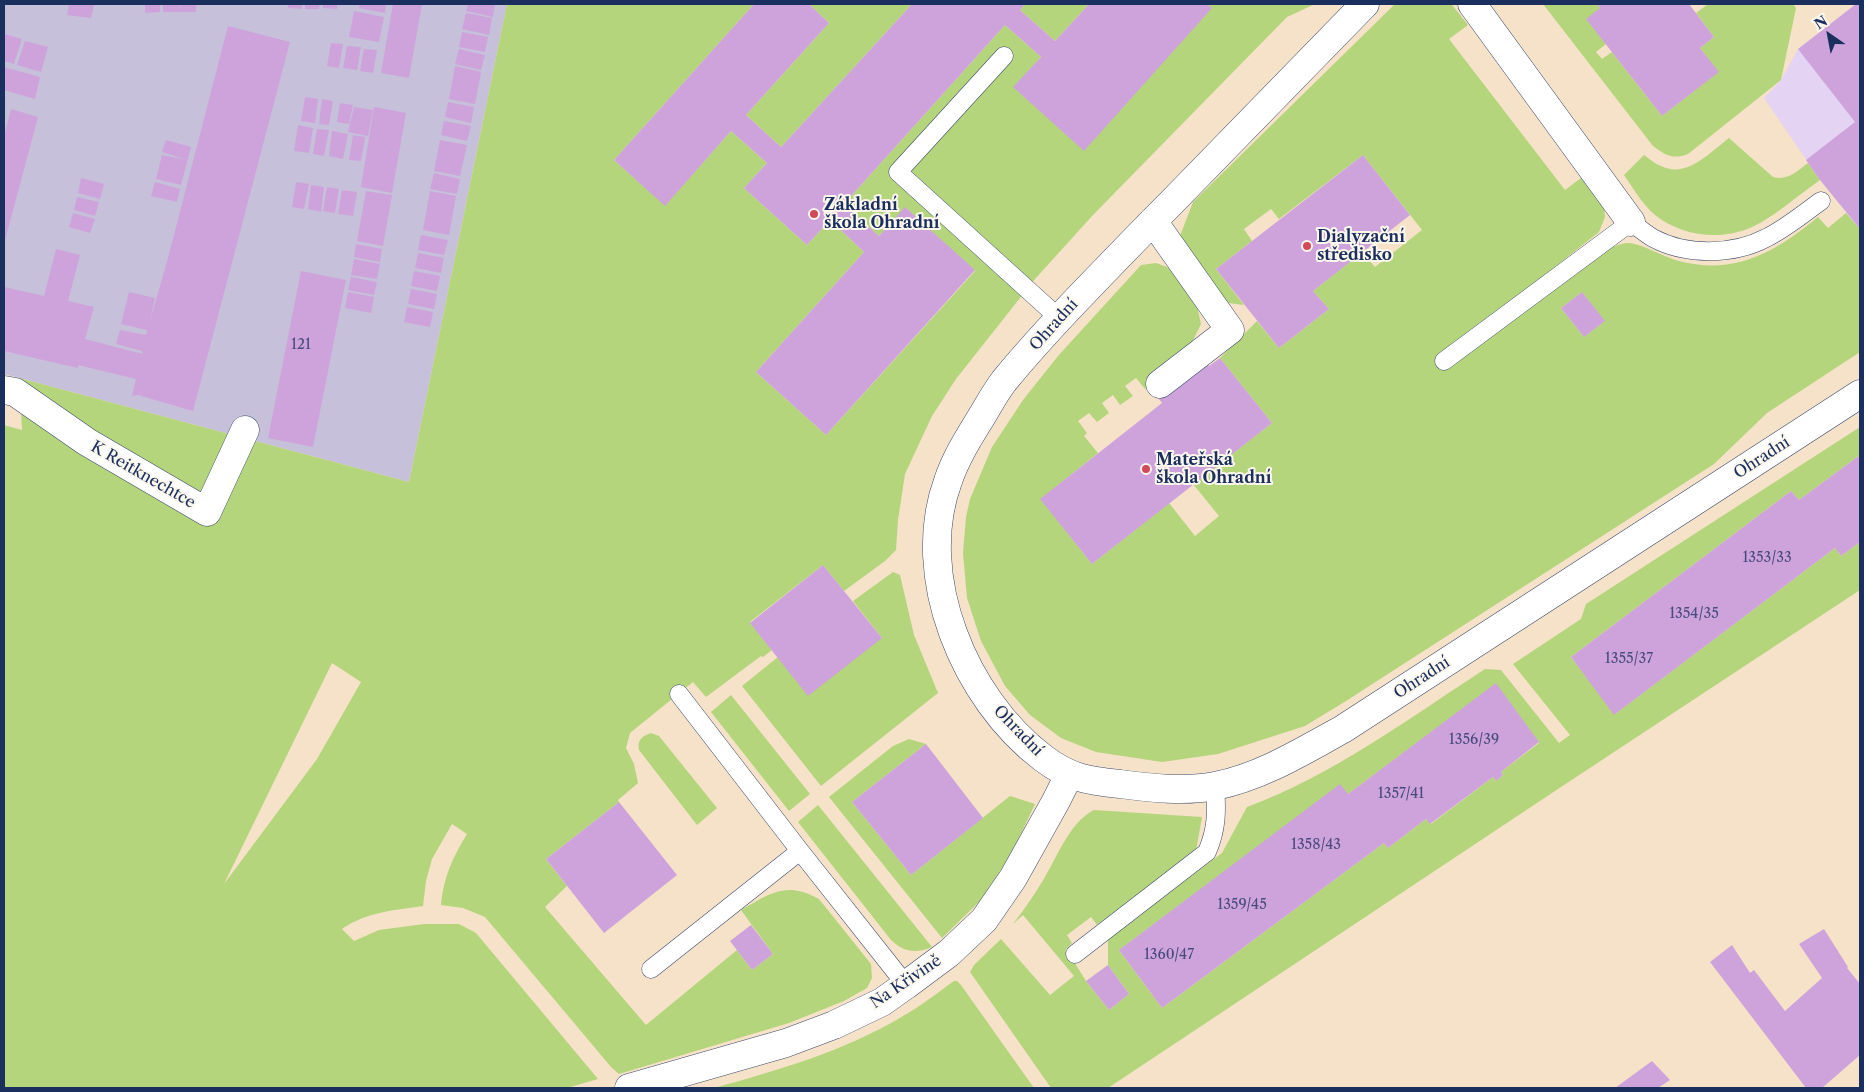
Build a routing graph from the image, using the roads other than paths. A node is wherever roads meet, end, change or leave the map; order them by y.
1 (1365, 4) edge
2 (1472, 4) edge
3 (1004, 56) dead end
4 (1821, 201) dead end
5 (1153, 221) junction
6 (1631, 222) junction
7 (1059, 318) junction
8 (1444, 361) dead end
9 (1160, 384) dead end
10 (4, 390) edge
11 (1860, 394) edge
12 (245, 430) dead end
13 (678, 694) dead end
14 (1069, 775) junction
15 (1215, 786) junction
16 (800, 851) junction
17 (1076, 954) dead end
18 (651, 969) dead end
19 (906, 985) junction
20 (629, 1088) edge

1 - 5 street, Ohradní
2 - 6 street
3 - 7 lane
4 - 6 lane
5 - 7 street, Ohradní
5 - 9 street
6 - 8 lane
7 - 14 street, Ohradní
10 - 12 street, K Reitknechtce
11 - 15 street, Ohradní
13 - 16 lane
14 - 15 street, Ohradní
14 - 19 street, Na Křivině
15 - 17 lane
16 - 18 lane
16 - 19 lane
19 - 20 street, Na Křivině

